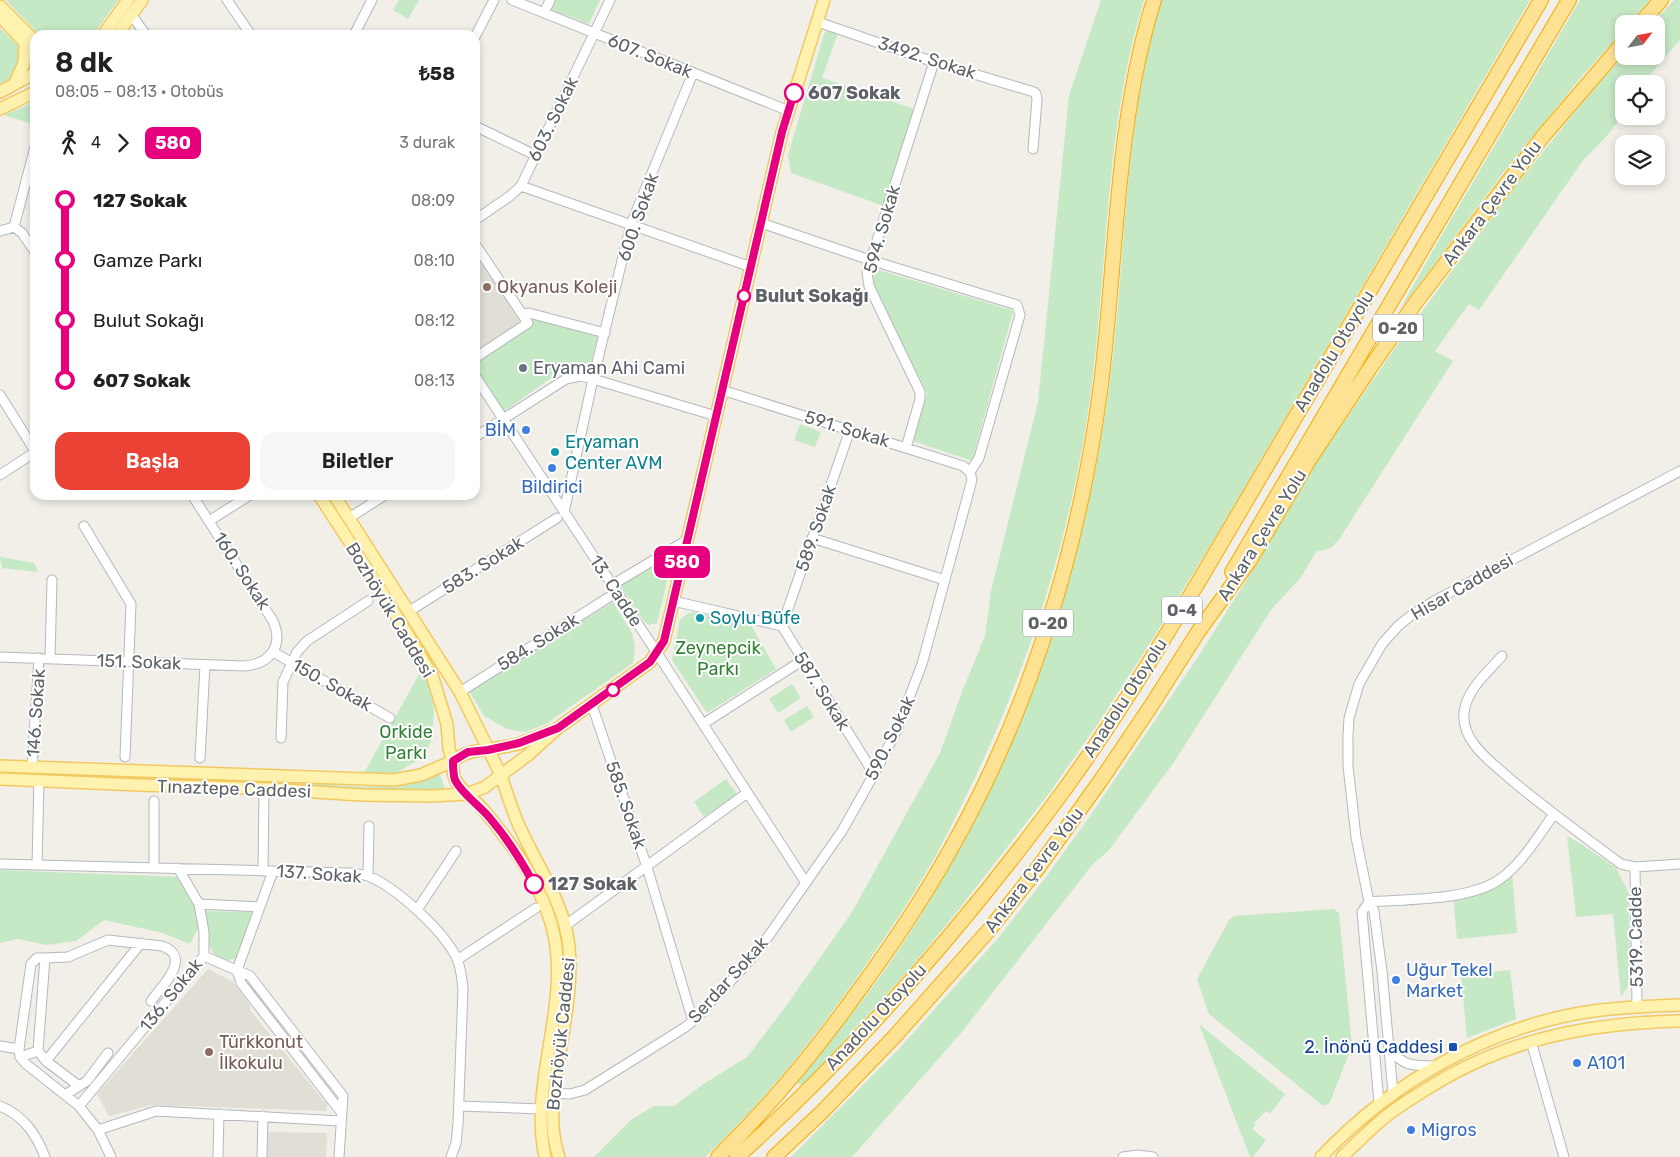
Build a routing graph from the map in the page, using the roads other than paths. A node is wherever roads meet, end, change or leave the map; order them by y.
1 (128, 0) edge
2 (142, 0) edge
3 (227, 0) edge
4 (372, 0) edge
5 (494, 0) edge
6 (512, 0) edge
7 (550, 0) edge
8 (610, 0) edge
9 (824, 0) edge
10 (1154, 0) edge
11 (1541, 0) edge
12 (1569, 0) edge
13 (1660, 0) edge
14 (0, 6) edge
15 (544, 13) junction
16 (132, 14) junction
17 (1648, 15) edge
18 (0, 16) edge
19 (818, 22) junction
20 (107, 30) edge
21 (121, 30) edge
22 (143, 30) edge
23 (248, 30) edge
24 (357, 30) edge
25 (479, 30) edge
26 (594, 33) junction
27 (30, 42) edge
28 (1615, 53) edge
29 (934, 62) junction
30 (693, 73) junction
31 (30, 76) edge
32 (16, 83) junction
33 (0, 92) edge
34 (30, 94) edge
35 (0, 109) edge
36 (789, 111) junction
37 (480, 128) edge
38 (1033, 149) dead end
39 (536, 155) junction
40 (30, 166) edge
41 (521, 186) junction
42 (480, 217) edge
43 (761, 223) junction
44 (631, 224) junction
45 (14, 227) junction
46 (0, 231) edge
47 (30, 245) edge
48 (480, 251) edge
49 (870, 260) junction
50 (751, 267) junction
51 (522, 314) junction
52 (605, 333) junction
53 (480, 355) edge
54 (593, 379) junction
55 (480, 384) edge
56 (722, 390) junction
57 (0, 395) edge
58 (716, 416) junction
59 (503, 419) junction
60 (850, 430) junction
61 (480, 434) edge
62 (30, 444) edge
63 (906, 448) junction
64 (30, 455) edge
65 (1680, 471) edge
66 (970, 472) junction
67 (0, 475) edge
68 (195, 500) edge
69 (242, 500) edge
70 (322, 500) edge
71 (337, 500) edge
72 (377, 500) edge
73 (564, 512) junction
74 (349, 518) junction
75 (557, 518) dead end
76 (209, 521) junction
77 (84, 526) dead end
78 (812, 538) junction
79 (687, 540) junction
80 (52, 580) dead end
81 (945, 580) junction
82 (615, 589) junction
83 (673, 600) junction
84 (368, 601) dead end
85 (408, 612) junction
86 (782, 626) junction
87 (1198, 632) junction
88 (273, 652) junction
89 (657, 653) junction
90 (0, 656) edge
91 (1502, 656) dead end
92 (39, 658) junction
93 (50, 659) junction
94 (803, 660) junction
95 (129, 662) junction
96 (292, 662) junction
97 (204, 665) junction
98 (460, 692) junction
99 (592, 705) junction
100 (390, 718) dead end
101 (702, 724) junction
102 (558, 728) junction
103 (280, 738) dead end
104 (488, 750) junction
105 (125, 757) dead end
106 (200, 758) dead end
107 (453, 761) junction
108 (0, 766) edge
109 (32, 768) junction
110 (874, 774) junction
111 (500, 775) junction
112 (0, 779) edge
113 (40, 780) junction
114 (264, 789) junction
115 (748, 793) junction
116 (467, 794) junction
117 (154, 801) dead end
118 (1554, 814) junction
119 (369, 826) dead end
120 (456, 851) dead end
121 (0, 864) edge
122 (36, 864) junction
123 (1680, 864) edge
124 (646, 867) junction
125 (1635, 867) junction
126 (154, 868) junction
127 (178, 868) junction
128 (262, 871) junction
129 (273, 871) junction
130 (368, 876) junction
131 (806, 883) junction
132 (1368, 902) junction
133 (200, 904) junction
134 (260, 907) junction
135 (536, 908) dead end
136 (417, 910) junction
137 (566, 925) junction
138 (141, 943) junction
139 (204, 956) junction
140 (45, 958) junction
141 (458, 960) junction
142 (237, 970) junction
143 (1382, 971) junction
144 (1367, 972) junction
145 (151, 1002) dead end
146 (1680, 1005) edge
147 (1637, 1007) junction
148 (693, 1021) junction
149 (1680, 1021) edge
150 (1527, 1027) junction
151 (1531, 1041) junction
152 (0, 1046) edge
153 (1389, 1047) junction
154 (38, 1051) junction
155 (20, 1053) junction
156 (108, 1053) dead end
157 (46, 1061) junction
158 (1437, 1066) junction
159 (79, 1086) junction
160 (554, 1093) junction
161 (1393, 1093) junction
162 (65, 1095) junction
163 (1379, 1103) junction
164 (1401, 1105) junction
165 (0, 1106) edge
166 (79, 1106) junction
167 (460, 1106) junction
168 (541, 1109) junction
169 (219, 1114) junction
170 (1388, 1115) junction
171 (263, 1116) junction
172 (341, 1116) junction
173 (98, 1130) junction
174 (45, 1157) edge
175 (111, 1157) edge
176 (218, 1157) edge
177 (262, 1157) edge
178 (339, 1157) edge
179 (451, 1157) edge
180 (545, 1157) edge
181 (559, 1157) edge
182 (718, 1157) edge
183 (737, 1157) edge
184 (774, 1157) edge
185 (1123, 1157) edge
186 (1153, 1157) edge
187 (1321, 1157) edge
188 (1342, 1157) edge
189 (1564, 1157) edge

1 - 20 main road
2 - 16 main road
3 - 23 street
4 - 24 street
5 - 25 street
6 - 15 street, 607. Sokak
7 - 15 street
8 - 26 street, 603. Sokak
9 - 19 main road
10 - 182 highway, O-20
11 - 183 highway, Anadolu Otoyolu / O-4
12 - 87 highway, Anadolu Otoyolu / O-4
13 - 17 highway
14 - 27 main road
15 - 26 street, 607. Sokak
16 - 21 main road
16 - 22 street
18 - 27 main road
19 - 29 street, 3492. Sokak
19 - 36 main road
26 - 30 street, 607. Sokak
26 - 39 street, 603. Sokak
27 - 32 main road
28 - 87 highway, Ankara Çevre Yolu / O-20
29 - 38 street, 3492. Sokak
29 - 49 street, 594. Sokak
30 - 36 street, 607. Sokak
30 - 44 street, 600. Sokak
31 - 32 main road
32 - 33 main road
34 - 35 main road
36 - 43 main road
37 - 39 street
39 - 41 street, 603. Sokak
40 - 45 street
41 - 42 street, 603. Sokak
41 - 44 street
43 - 49 street
43 - 50 main road
44 - 50 street
44 - 52 street, 600. Sokak
45 - 46 street
45 - 47 street
48 - 51 street
49 - 63 street, 594. Sokak
49 - 66 street
50 - 56 main road
51 - 52 street
51 - 53 street
52 - 54 street, 600. Sokak
54 - 58 street
54 - 59 street
54 - 73 street, 600. Sokak
55 - 59 street, 13. Cadde
56 - 58 main road
56 - 60 street, 591. Sokak
57 - 62 street
58 - 79 main road
59 - 61 street
59 - 73 street, 13. Cadde
60 - 63 street, 591. Sokak
60 - 78 street, 589. Sokak
63 - 66 street, 591. Sokak
64 - 67 street
65 - 132 street, Hisar Caddesi
66 - 81 street, 590. Sokak
68 - 76 street, 160. Sokak
69 - 76 street
70 - 107 main road, Bozhöyük Caddesi
71 - 74 main road, Bozhöyük Caddesi
72 - 74 street
73 - 82 street, 13. Cadde
74 - 85 main road, Bozhöyük Caddesi
75 - 85 street, 583. Sokak
76 - 88 street, 160. Sokak
77 - 95 street
78 - 81 street
78 - 86 street, 589. Sokak
79 - 82 street, 584. Sokak
79 - 83 main road
80 - 93 street
81 - 110 street, 590. Sokak
82 - 89 street, 13. Cadde
82 - 98 street, 584. Sokak
83 - 86 street
83 - 89 main road
84 - 96 street
85 - 98 main road, Bozhöyük Caddesi
86 - 94 street, 587. Sokak
87 - 184 highway, Ankara Çevre Yolu / O-20
88 - 96 street, 150. Sokak
88 - 97 street, 151. Sokak
89 - 99 main road
89 - 101 street, 13. Cadde
90 - 92 street, 151. Sokak
91 - 118 street
92 - 93 street, 151. Sokak
92 - 109 street, 146. Sokak
93 - 95 street, 151. Sokak
94 - 101 street
94 - 110 street, 587. Sokak
95 - 97 street, 151. Sokak
95 - 105 street
96 - 100 street, 150. Sokak
96 - 103 street
97 - 106 street
98 - 104 main road, Bozhöyük Caddesi
99 - 102 main road
99 - 124 street, 585. Sokak
101 - 115 street, 13. Cadde
102 - 104 main road
102 - 111 main road
104 - 107 main road
104 - 111 main road
107 - 109 main road, Tınaztepe Caddesi
107 - 116 main road
108 - 109 main road, Tınaztepe Caddesi
110 - 131 street, 590. Sokak
111 - 116 main road
111 - 137 main road, Bozhöyük Caddesi
112 - 113 main road, Tınaztepe Caddesi
113 - 114 main road, Tınaztepe Caddesi
113 - 122 street
114 - 116 main road, Tınaztepe Caddesi
114 - 128 street
115 - 124 street
115 - 131 street, 13. Cadde
116 - 168 main road, Bozhöyük Caddesi
117 - 126 street
118 - 125 street
118 - 132 street
119 - 130 street
120 - 136 street
121 - 122 street, 137. Sokak
122 - 126 street, 137. Sokak
123 - 125 street
124 - 137 street
124 - 148 street, 585. Sokak
125 - 147 street, 5319. Cadde
126 - 127 street, 137. Sokak
127 - 128 street, 137. Sokak
127 - 133 street, 136. Sokak
128 - 129 street, 137. Sokak
129 - 130 street, 137. Sokak
129 - 134 street
130 - 136 street, 137. Sokak
131 - 148 street, Serdar Sokak
132 - 143 street, Hisar Caddesi
132 - 144 street, Hisar Caddesi
133 - 134 street
133 - 139 street, 136. Sokak
134 - 142 street
135 - 141 street
136 - 141 street, 137. Sokak
137 - 160 main road, Bozhöyük Caddesi
138 - 140 street
138 - 145 street
138 - 157 street
139 - 142 street
139 - 166 street, 136. Sokak
140 - 154 street
140 - 155 street
141 - 167 street, 137. Sokak
142 - 172 street
143 - 144 street
143 - 153 street, Hisar Caddesi
144 - 163 street, Hisar Caddesi
146 - 147 main road
147 - 150 main road
148 - 160 street, Serdar Sokak
149 - 151 main road
150 - 151 main road
150 - 158 main road
151 - 164 main road
151 - 189 street
152 - 155 street
153 - 158 street
153 - 161 street, Hisar Caddesi
154 - 155 street
154 - 157 street
155 - 162 street
156 - 159 street
157 - 159 street
158 - 161 main road
159 - 162 street
160 - 181 main road, Bozhöyük Caddesi
161 - 163 main road
161 - 164 main road
162 - 166 street
163 - 170 main road
163 - 187 main road
164 - 170 main road
165 - 174 street
166 - 173 street
167 - 168 street
167 - 179 street, 137. Sokak
168 - 180 main road, Bozhöyük Caddesi
169 - 171 street
169 - 173 street
169 - 176 street
170 - 188 main road
171 - 172 street
171 - 177 street
172 - 178 street
173 - 175 street
185 - 186 street

